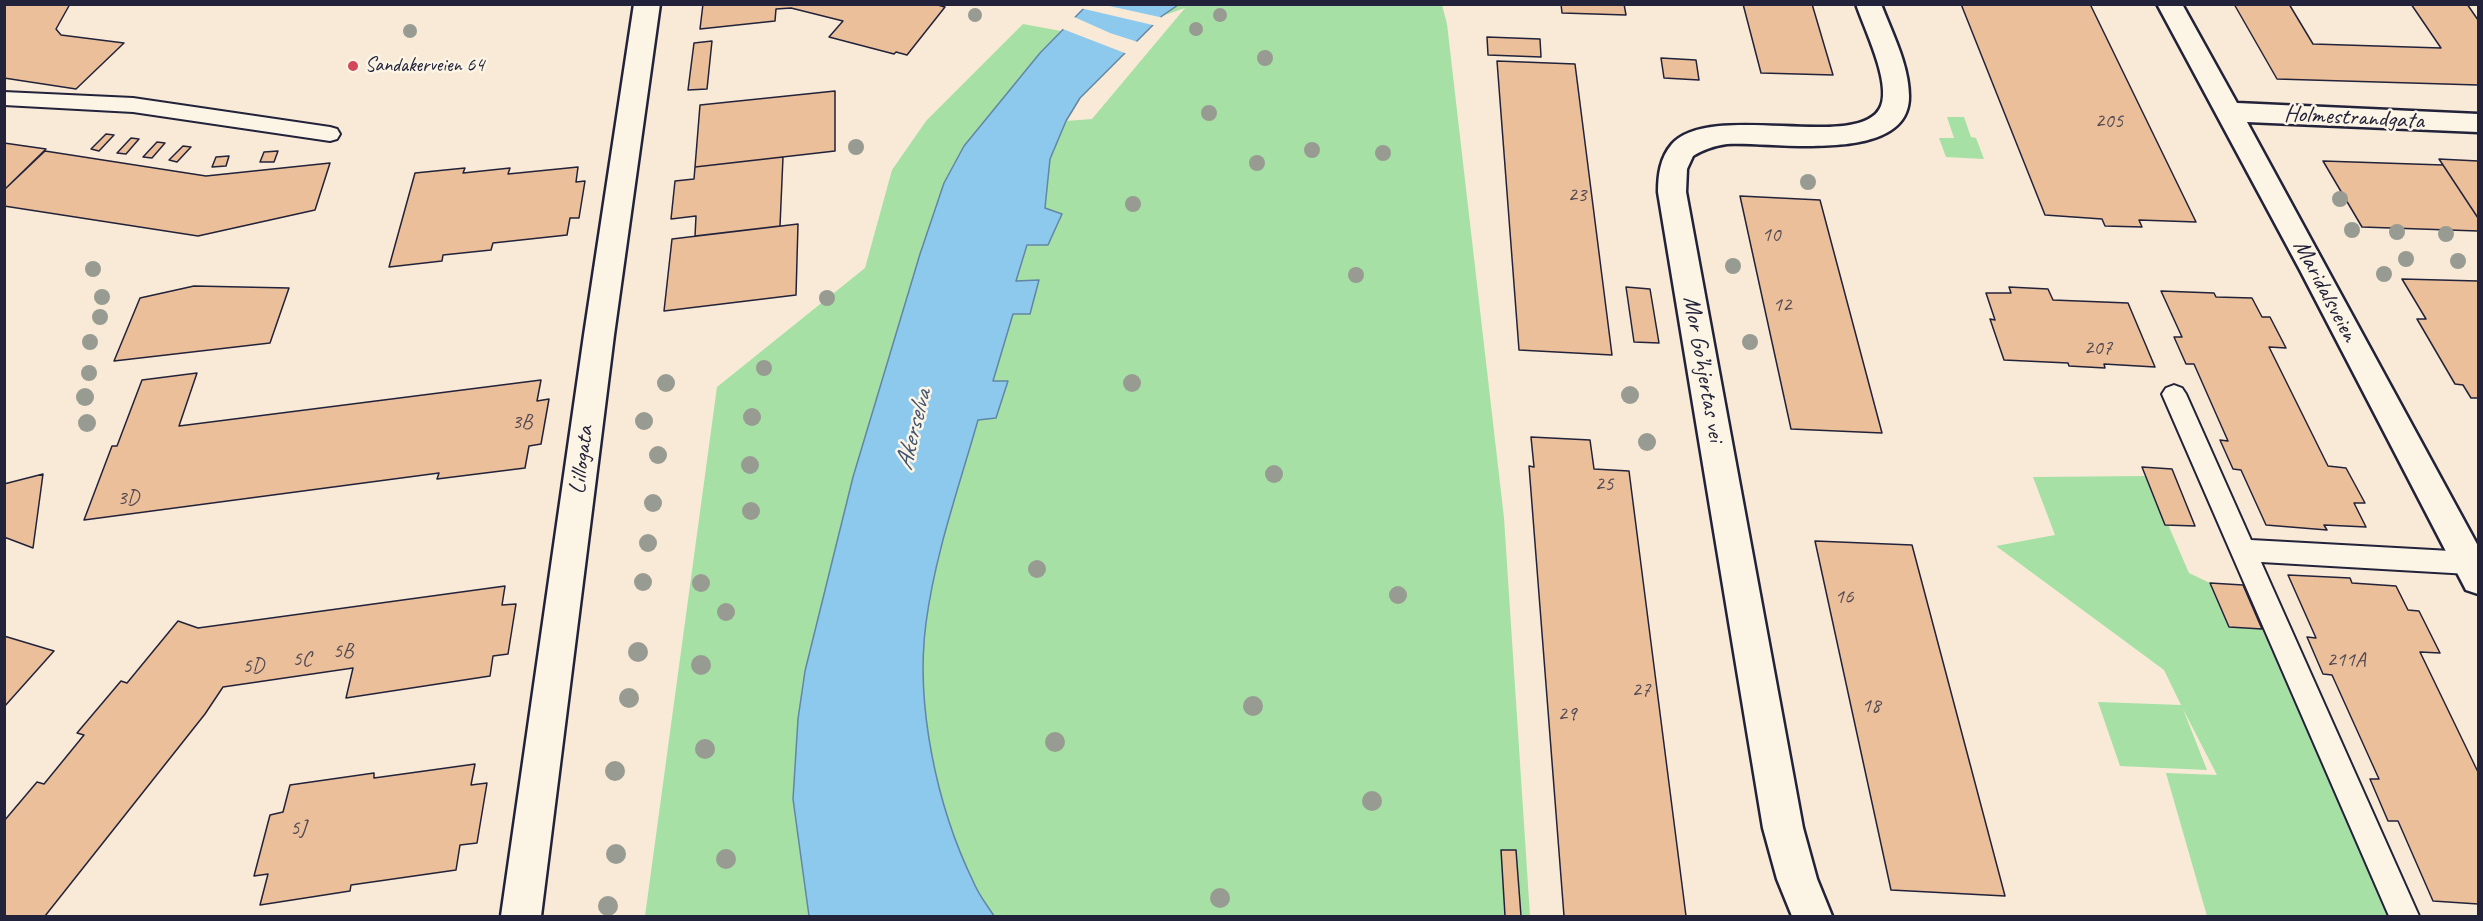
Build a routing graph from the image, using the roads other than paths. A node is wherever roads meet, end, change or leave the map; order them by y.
1 (647, 4) edge
2 (1868, 4) edge
3 (2169, 4) edge
4 (4, 98) edge
5 (2229, 112) junction
6 (2478, 123) edge
7 (330, 134) dead end
8 (2174, 394) dead end
9 (2243, 550) junction
10 (2474, 571) edge
11 (521, 916) edge
12 (1812, 916) edge
13 (2404, 916) edge

1 - 11 street, Lillogata
2 - 12 street, Mor Go’hjertas vei
3 - 5 street, Maridalsveien
4 - 7 lane
5 - 6 street, Holmestrandgata
5 - 10 street, Maridalsveien
8 - 9 lane
9 - 10 lane
9 - 13 lane

